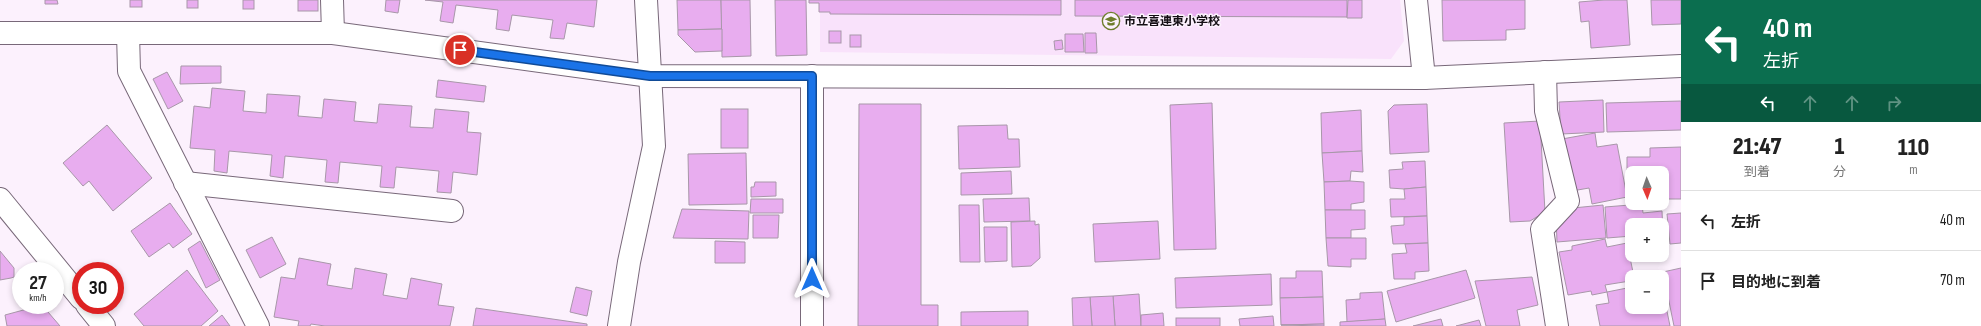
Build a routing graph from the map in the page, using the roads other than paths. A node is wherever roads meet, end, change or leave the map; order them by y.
1 (332, 0) edge
2 (646, 0) edge
3 (1416, 0) edge
4 (0, 33) edge
5 (128, 33) junction
6 (333, 33) junction
7 (1681, 66) edge
8 (1545, 72) junction
9 (650, 76) junction
10 (812, 76) junction
11 (1424, 78) junction
12 (185, 183) junction
13 (0, 199) edge
14 (452, 211) dead end
15 (72, 287) edge
16 (94, 314) edge
17 (104, 326) edge
18 (258, 326) edge
19 (619, 326) edge
20 (812, 326) edge
21 (1557, 326) edge

1 - 6 street
2 - 9 street
3 - 11 street
4 - 5 street
5 - 6 street
5 - 12 street
6 - 9 street
7 - 8 street
8 - 11 street
8 - 21 street
9 - 10 street
9 - 19 street
10 - 11 street
10 - 20 street
12 - 14 street
12 - 18 street
13 - 15 street
16 - 17 street

